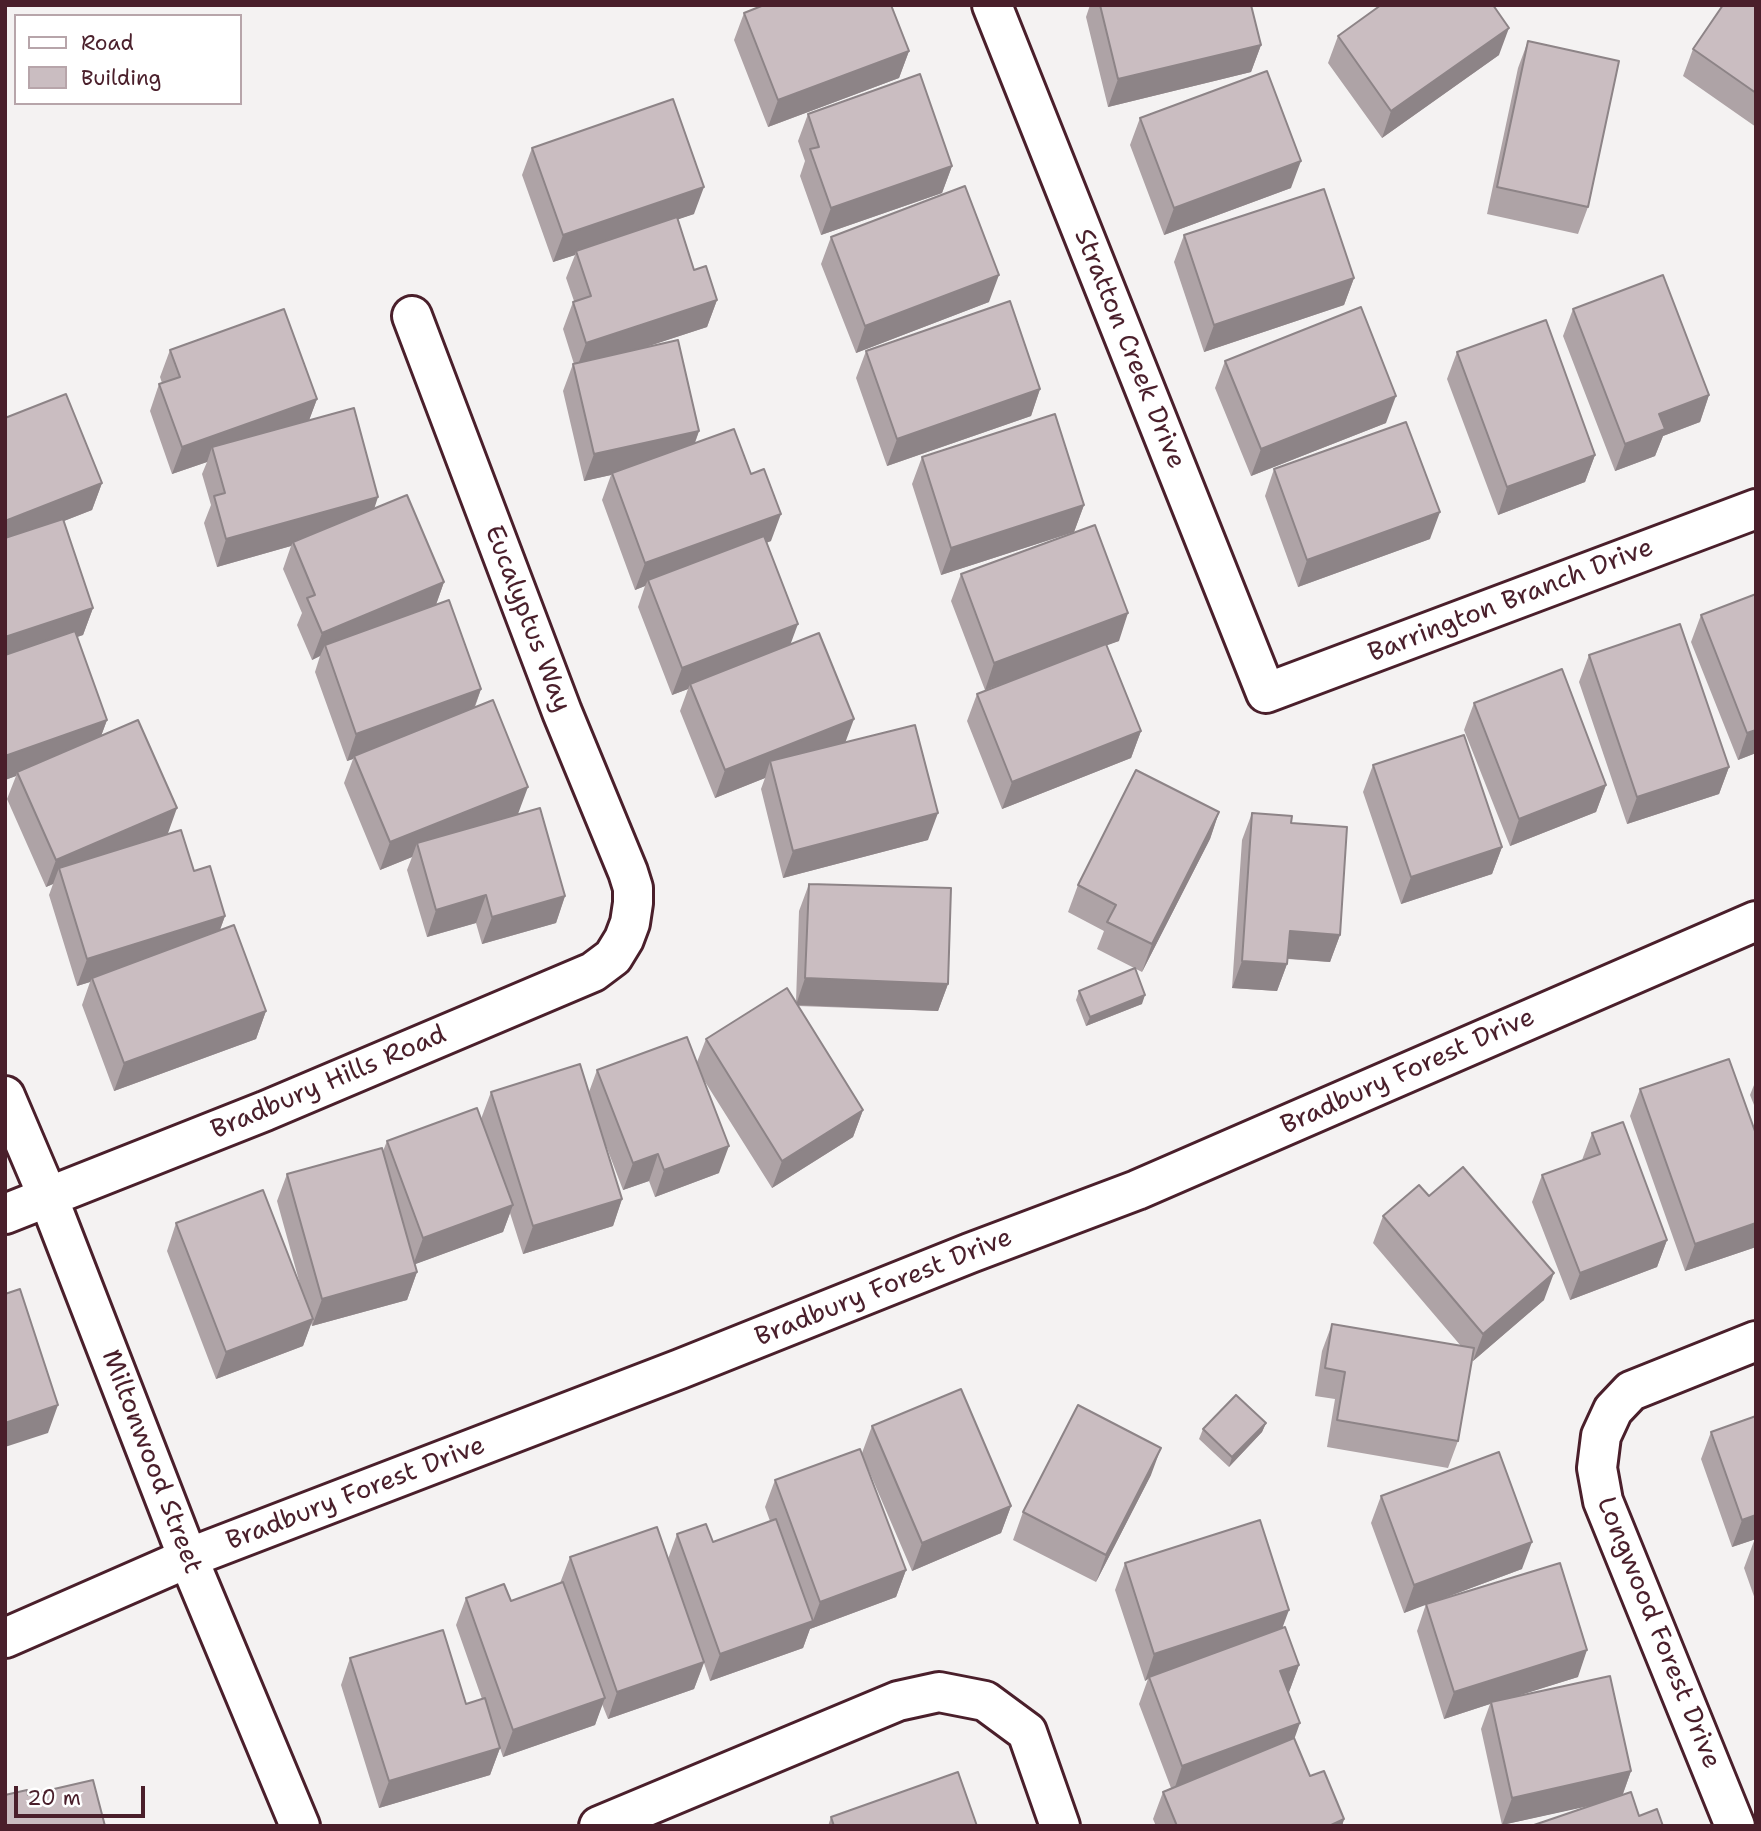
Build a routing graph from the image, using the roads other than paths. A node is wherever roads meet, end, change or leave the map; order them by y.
1 (992, 5) edge
2 (412, 316) dead end
3 (1756, 509) edge
4 (1266, 693) joint
5 (1756, 921) edge
6 (630, 923) joint
7 (5, 1096) edge
8 (48, 1197) junction
9 (5, 1214) edge
10 (1756, 1341) edge
11 (188, 1558) junction
12 (5, 1638) edge
13 (300, 1826) edge
14 (599, 1826) edge
15 (1060, 1826) edge
16 (1735, 1826) edge

1 - 4 street, Stratton Creek Drive
2 - 6 street, Eucalyptus Way
3 - 4 street, Barrington Branch Drive
5 - 11 street, Bradbury Forest Drive
6 - 8 street, Bradbury Hills Road
7 - 8 street, Miltonwood Street
8 - 9 street, Bradbury Hills Road
8 - 11 street, Miltonwood Street
10 - 16 street, Longwood Forest Drive
11 - 12 street, Bradbury Forest Drive
11 - 13 street, Miltonwood Street
14 - 15 street

